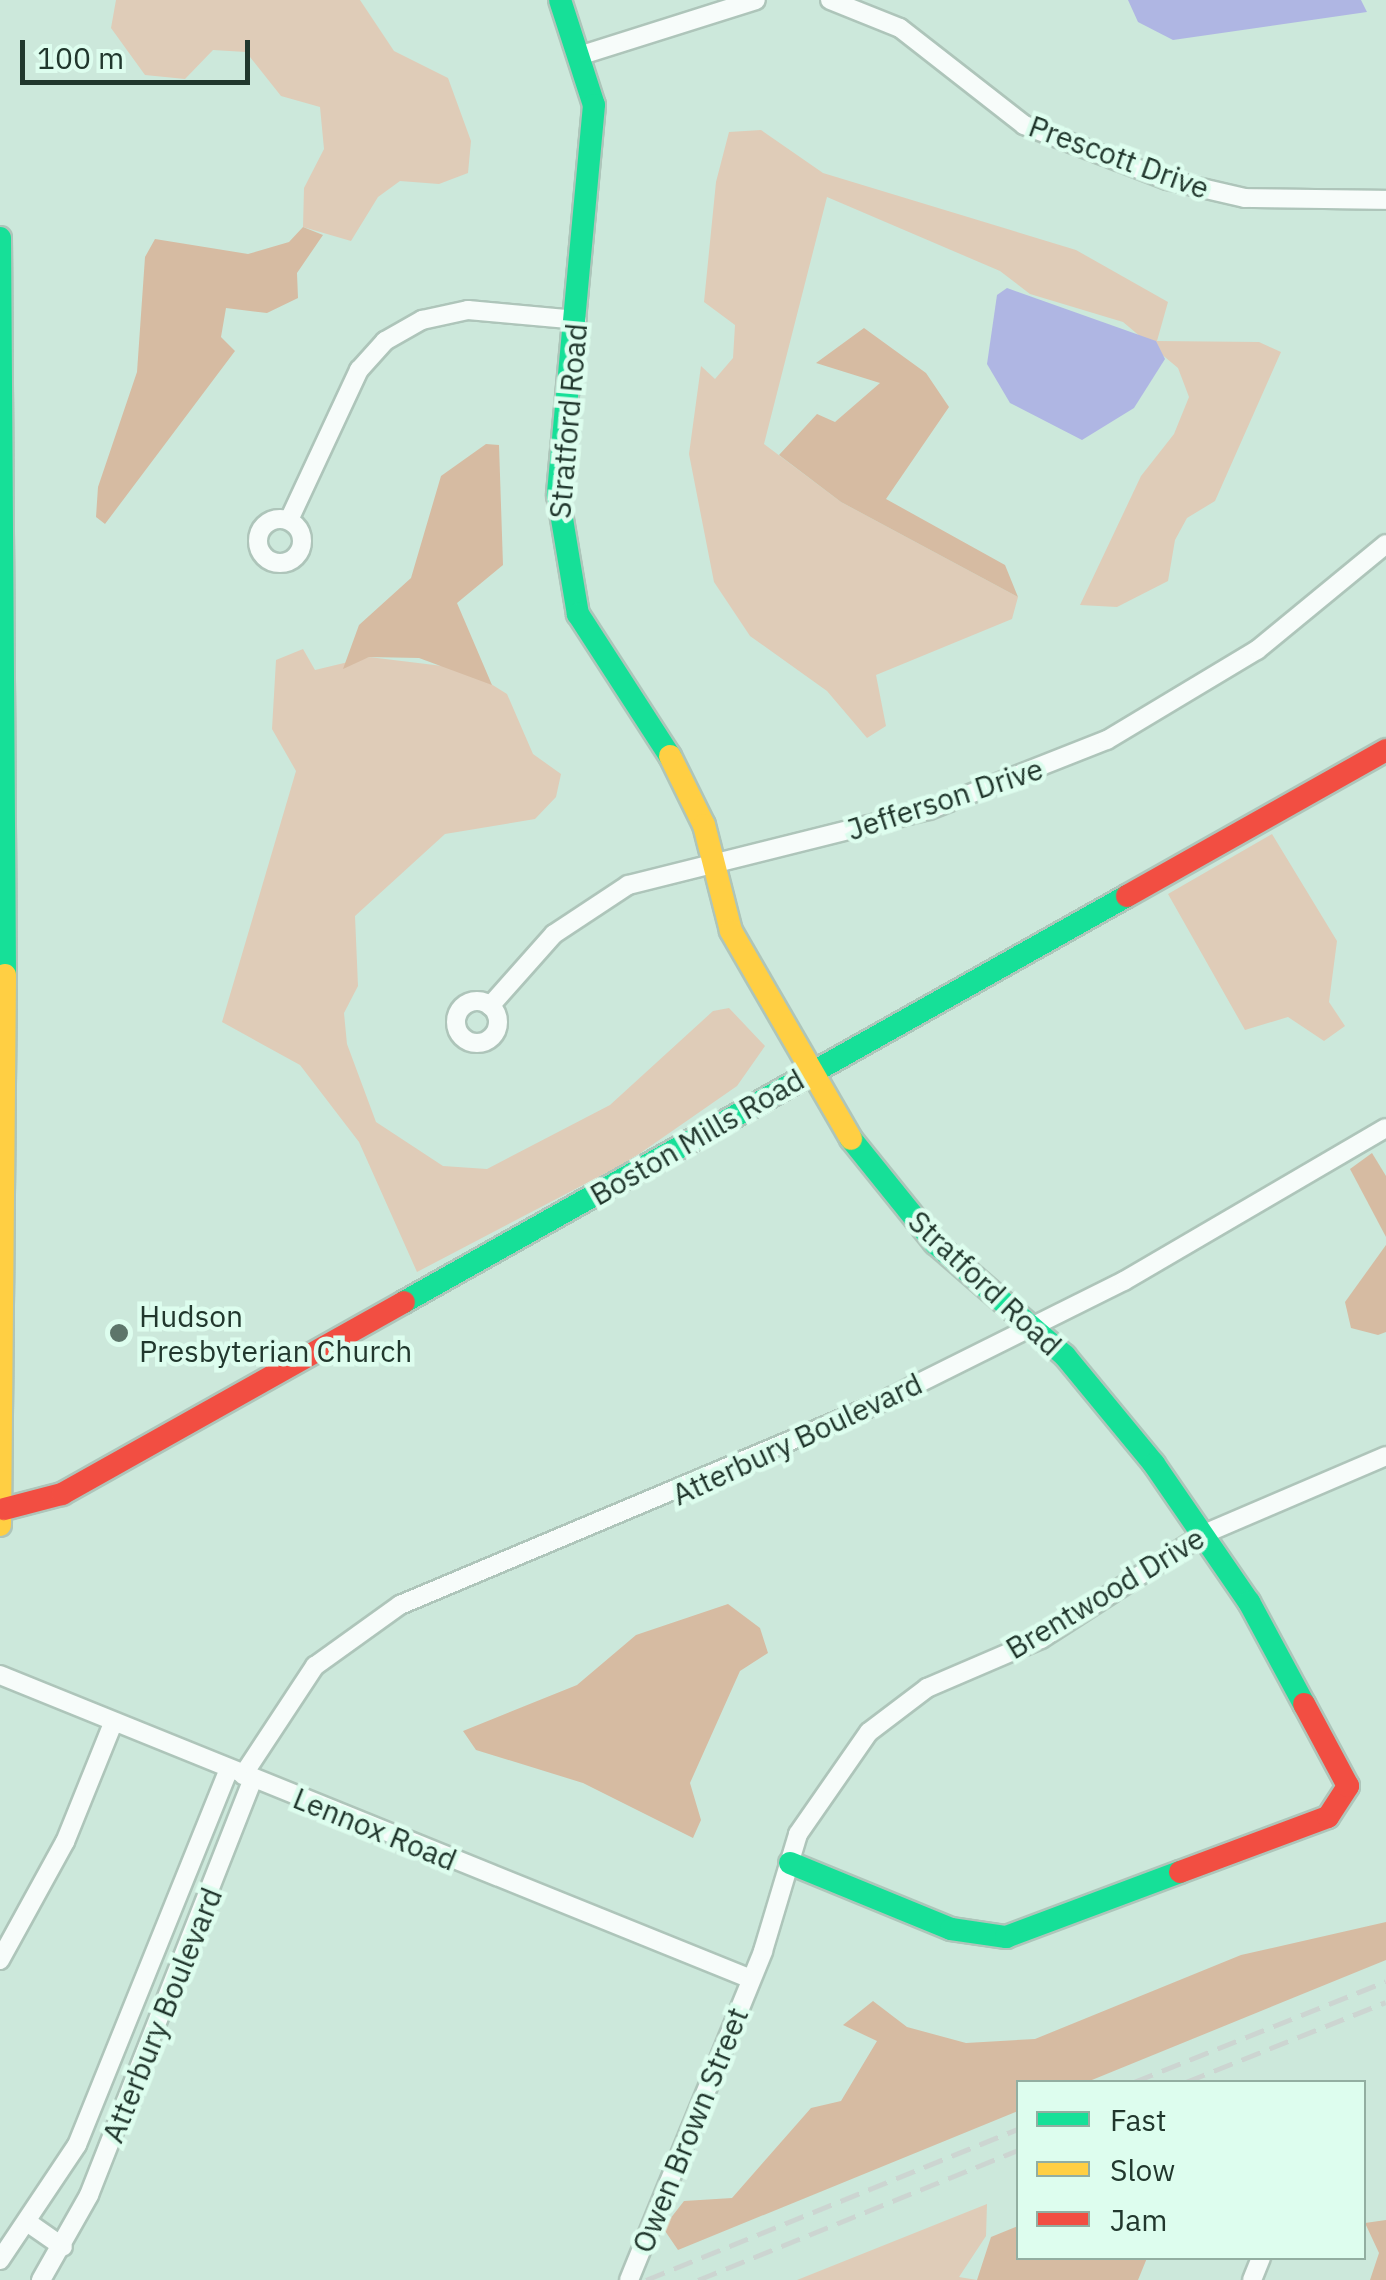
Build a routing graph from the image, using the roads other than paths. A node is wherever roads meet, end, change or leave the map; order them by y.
1 (560, 0) edge
2 (756, 0) edge
3 (830, 0) edge
4 (585, 54) junction
5 (1386, 200) edge
6 (0, 238) edge
7 (576, 320) junction
8 (1, 410) edge
9 (289, 520) dead end
10 (1386, 544) edge
11 (1386, 750) edge
12 (710, 859) junction
13 (490, 1006) dead end
14 (807, 1074) junction
15 (1386, 1128) edge
16 (1032, 1328) junction
17 (1386, 1456) edge
18 (1, 1515) edge
19 (1204, 1534) junction
20 (0, 1675) edge
21 (112, 1722) junction
22 (242, 1775) junction
23 (790, 1863) junction
24 (0, 1960) edge
25 (750, 1980) junction
26 (30, 2224) junction
27 (63, 2247) junction
28 (0, 2260) edge
29 (41, 2280) edge
30 (630, 2280) edge

1 - 4 street
2 - 4 street
3 - 5 street, Prescott Drive
4 - 7 street, Stratford Road
6 - 8 street
7 - 9 street
7 - 12 street, Stratford Road
8 - 18 street
10 - 12 street, Jefferson Drive
11 - 14 street, Boston Mills Road
12 - 13 street, Jefferson Drive
12 - 14 street, Stratford Road
14 - 16 street, Stratford Road
14 - 18 street, Boston Mills Road
15 - 16 street, Atterbury Boulevard
16 - 19 street, Stratford Road
16 - 22 street, Atterbury Boulevard
17 - 19 street, Brentwood Drive
19 - 23 street, Brentwood Drive
19 - 23 street, Stratford Road
20 - 21 street, Lennox Road
21 - 22 street, Lennox Road
21 - 24 street
22 - 25 street, Lennox Road
22 - 26 street, Atterbury Boulevard
22 - 27 street, Atterbury Boulevard
23 - 25 street, Brentwood Drive
25 - 30 street, Owen Brown Street
26 - 27 street
26 - 28 street, Atterbury Boulevard
27 - 29 street, Atterbury Boulevard

